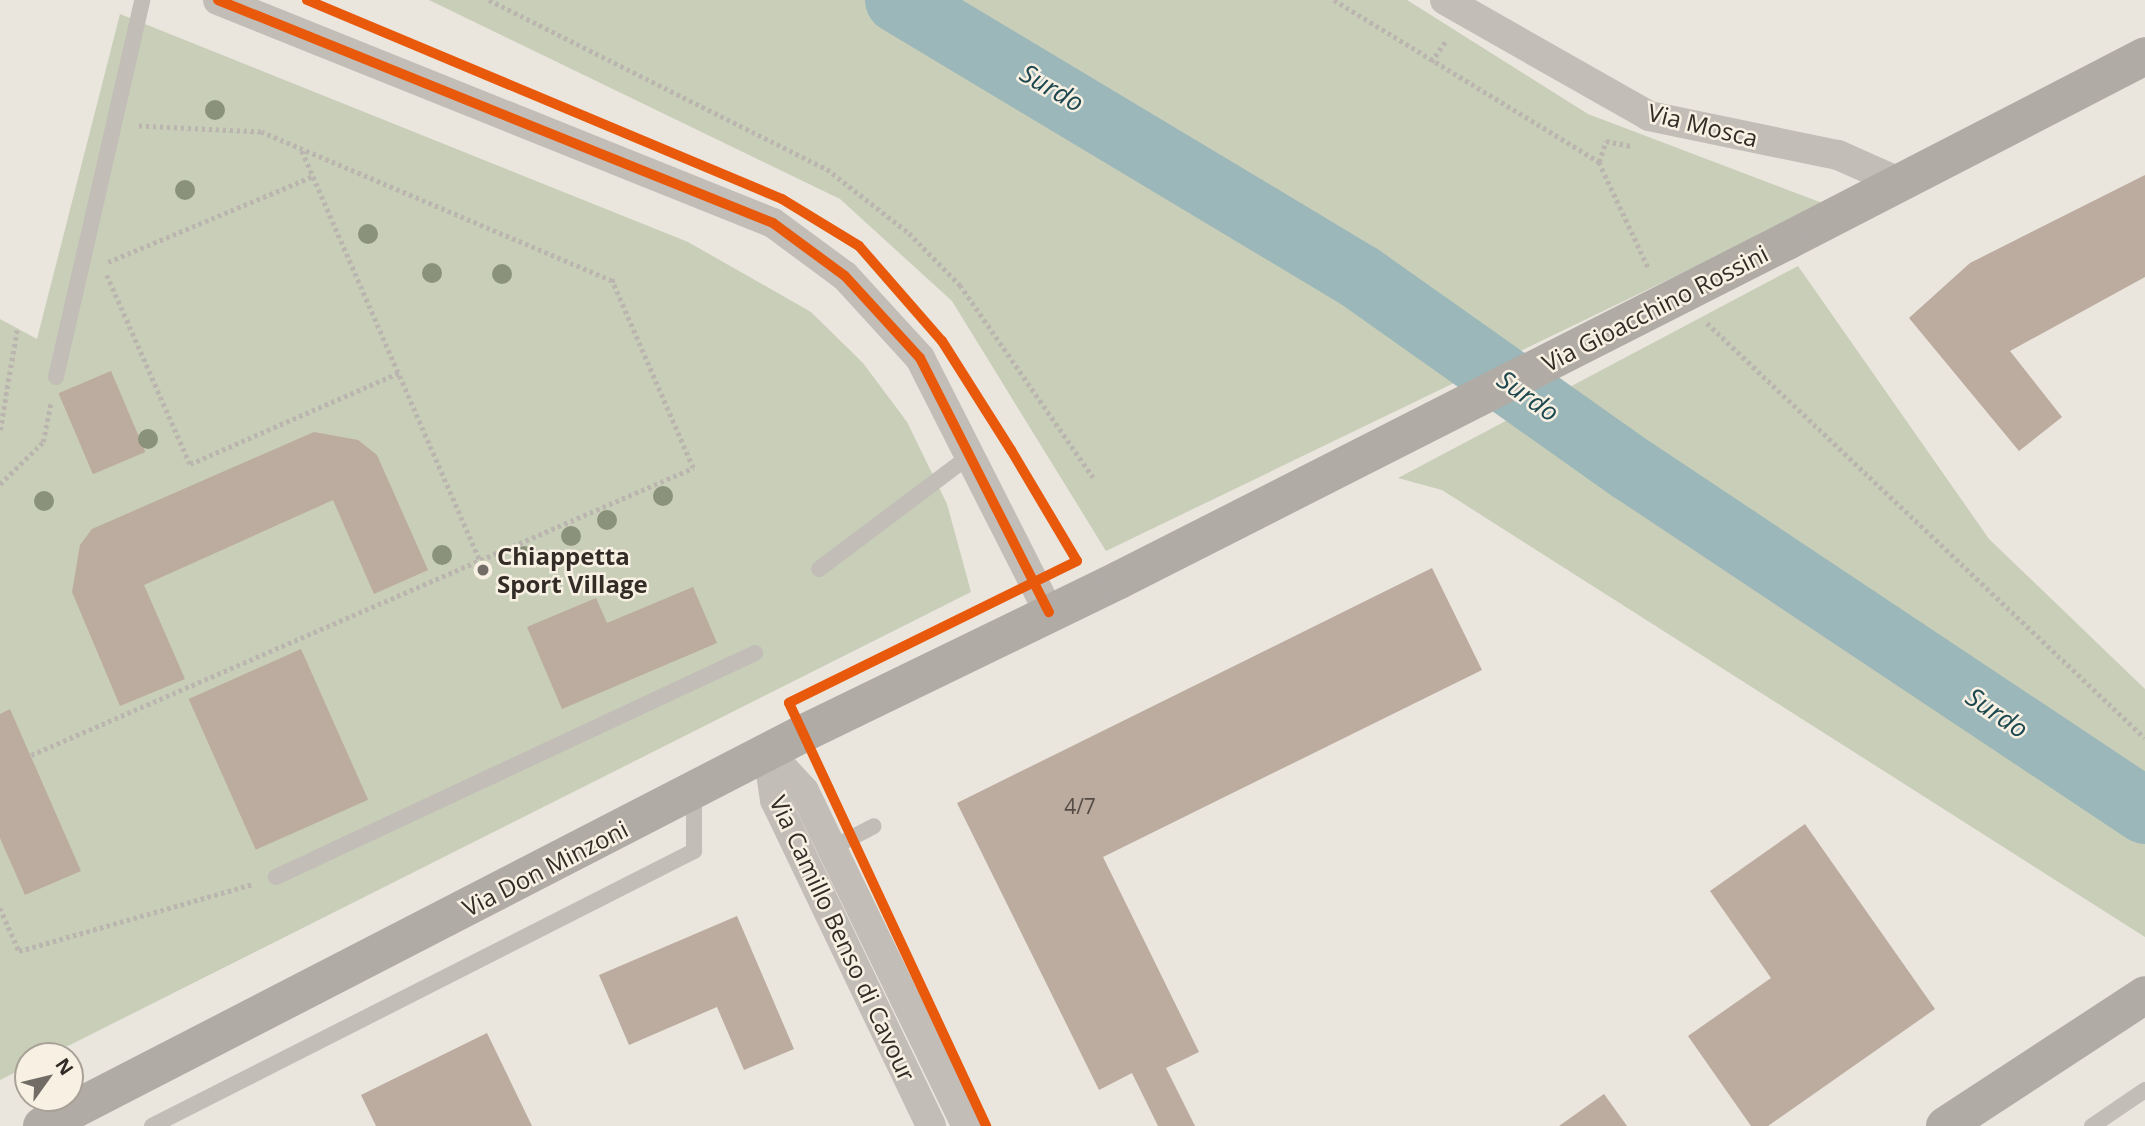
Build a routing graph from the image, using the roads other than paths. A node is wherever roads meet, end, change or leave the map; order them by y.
1 (142, 0) edge
2 (218, 0) edge
3 (1445, 0) edge
4 (2145, 56) edge
5 (1899, 181) junction
6 (56, 377) road end
7 (971, 455) junction
8 (818, 569) dead end
9 (1049, 612) junction
10 (755, 653) dead end
11 (768, 752) junction
12 (694, 790) junction
13 (874, 826) dead end
14 (832, 848) junction
15 (276, 877) road end
16 (2145, 995) edge
17 (2145, 1090) edge
18 (42, 1126) edge
19 (152, 1126) edge
20 (931, 1126) edge
21 (967, 1126) edge
22 (1945, 1126) edge
23 (2092, 1126) edge

1 - 6 lane
2 - 7 street
3 - 5 street, Via Mosca
4 - 5 main road, Via Gioacchino Rossini
5 - 9 main road, Via Gioacchino Rossini, bridge
7 - 8 lane
7 - 9 street
9 - 11 main road, Via Don Minzoni
10 - 15 lane
11 - 12 main road, Via Don Minzoni
11 - 14 street, Via Camillo Benso di Cavour
11 - 20 street, Via Camillo Benso di Cavour
12 - 18 main road, Via Don Minzoni
12 - 19 lane
13 - 14 lane
14 - 21 street, Via Camillo Benso di Cavour
16 - 22 main road
17 - 23 lane

